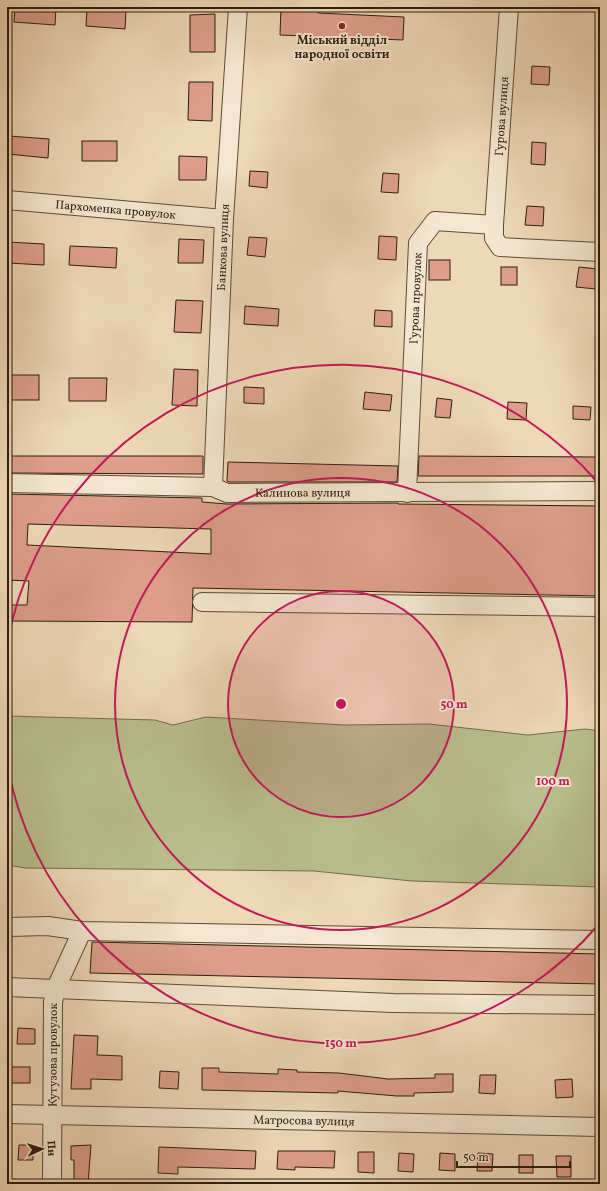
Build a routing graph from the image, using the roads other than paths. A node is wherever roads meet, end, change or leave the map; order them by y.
1 (238, 7) edge
2 (509, 7) edge
3 (7, 200) edge
4 (224, 219) junction
5 (494, 226) junction
6 (600, 252) edge
7 (7, 483) edge
8 (212, 487) junction
9 (600, 491) edge
10 (407, 493) junction
11 (202, 602) dead end
12 (600, 607) edge
13 (7, 927) edge
14 (82, 931) junction
15 (600, 940) edge
16 (7, 987) edge
17 (56, 988) junction
18 (600, 1005) edge
19 (7, 1114) edge
20 (52, 1116) junction
21 (600, 1127) edge
22 (52, 1184) edge

1 - 4 street, Банкова вулиця
2 - 5 street, Гурова вулиця
3 - 4 street, Пархоменка провулок
4 - 8 street, Банкова вулиця
5 - 6 street
5 - 10 street, Гурова провулок
7 - 8 street, Калинова вулиця
8 - 10 street, Калинова вулиця
9 - 10 street, Калинова вулиця
11 - 12 street
13 - 14 street
14 - 15 street
14 - 17 street, Кутузова провулок
16 - 17 street
17 - 18 street
17 - 20 street, Кутузова провулок
19 - 20 street, Матросова вулиця
20 - 21 street, Матросова вулиця
20 - 22 street, Кутузова провулок

